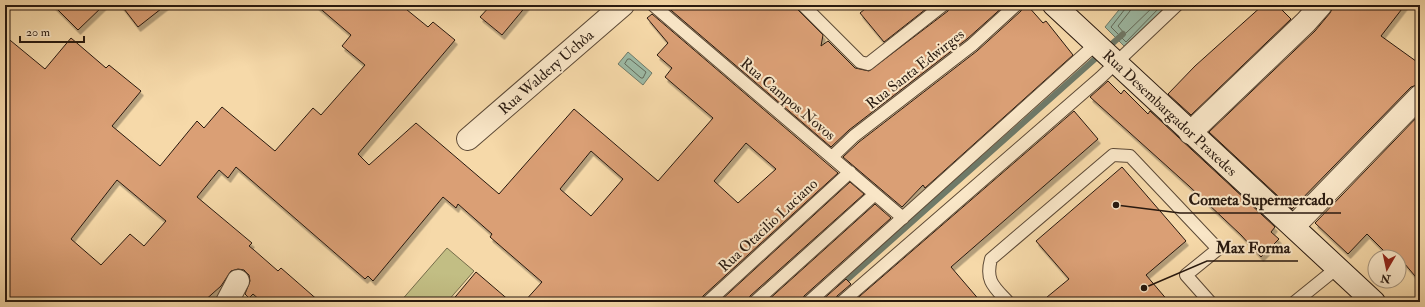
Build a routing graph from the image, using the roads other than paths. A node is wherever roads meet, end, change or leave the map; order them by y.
1 (623, 5) edge
2 (653, 5) edge
3 (802, 5) edge
4 (943, 5) edge
5 (1016, 5) edge
6 (1054, 5) edge
7 (1178, 5) edge
8 (1321, 5) edge
9 (1096, 44) junction
10 (1123, 69) junction
11 (1420, 96) edge
12 (1190, 133) junction
13 (468, 139) dead end
14 (832, 157) junction
15 (850, 172) junction
16 (875, 194) junction
17 (903, 218) junction
18 (1294, 226) junction
19 (1337, 268) junction
20 (238, 281) dead end
21 (227, 302) edge
22 (708, 302) edge
23 (754, 302) edge
24 (809, 302) edge
25 (842, 302) edge
26 (1008, 302) edge
27 (1210, 302) edge
28 (1295, 302) edge
29 (1374, 302) edge

1 - 13 street, Rua Waldery Uchôa
2 - 14 lane, Rua Campos Novos
3 - 4 lane
5 - 14 lane, Rua Santa Edwirges
6 - 9 street, Rua Desembargador Praxedes
7 - 10 lane
8 - 12 street
9 - 10 street, Rua Desembargador Praxedes
9 - 17 lane
10 - 12 street, Rua Desembargador Praxedes
10 - 25 lane
11 - 18 street
12 - 18 street, Rua Desembargador Praxedes
14 - 15 lane, Rua Campos Novos
15 - 16 lane, Rua Campos Novos
15 - 22 lane, Rua Otacilio Luciano
16 - 17 lane, Rua Campos Novos
16 - 23 lane
17 - 24 lane
18 - 19 street, Rua Desembargador Praxedes
19 - 28 lane
19 - 29 street, Rua Desembargador Praxedes
20 - 21 street
26 - 27 lane

